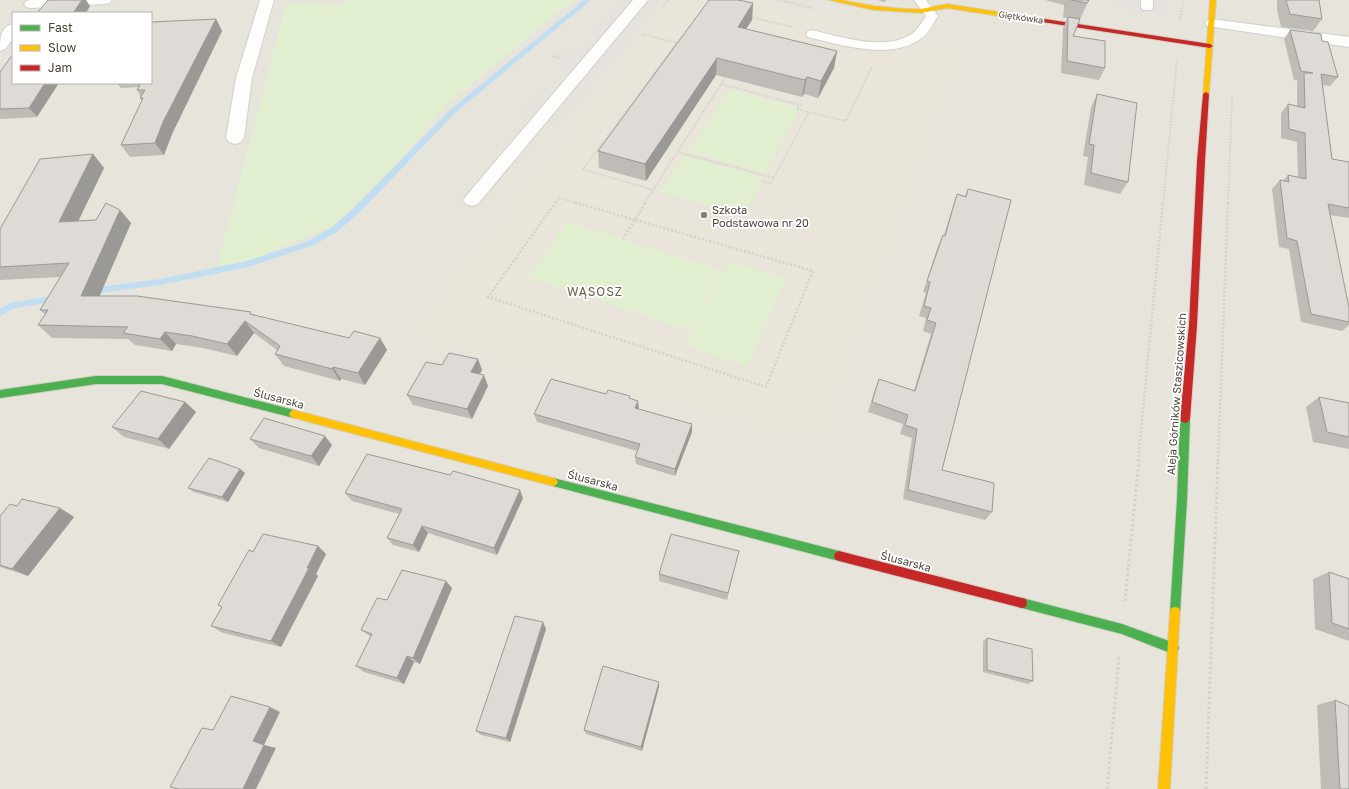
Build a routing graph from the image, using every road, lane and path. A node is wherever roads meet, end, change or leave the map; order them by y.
1 (105, 0) edge
2 (267, 0) edge
3 (641, 0) edge
4 (832, 0) edge
5 (1213, 0) edge
6 (923, 4) edge
7 (30, 6) edge
8 (743, 15) edge
9 (1212, 23) junction
10 (12, 29) edge
11 (812, 34) joint
12 (641, 35) dead end
13 (682, 36) edge
14 (677, 42) junction
15 (1349, 42) edge
16 (683, 44) edge
17 (881, 45) junction
18 (0, 46) edge
19 (1210, 46) junction
20 (1178, 54) dead end
21 (731, 70) edge
22 (721, 84) junction
23 (1232, 108) dead end
24 (808, 112) junction
25 (235, 138) dead end
26 (678, 152) junction
27 (774, 178) junction
28 (762, 180) dead end
29 (653, 190) junction
30 (472, 200) dead end
31 (635, 220) junction
32 (623, 239) dead end
33 (0, 394) edge
34 (1122, 629) junction
35 (1173, 648) junction
36 (1107, 789) edge
37 (1164, 789) edge
38 (1206, 789) edge

1 - 7 street
2 - 25 street
3 - 30 street
4 - 6 street, Giętkówka
5 - 9 street, Aleja Górników Staszicowskich
6 - 17 lane
6 - 19 street, Giętkówka
8 - 11 path
9 - 15 street
9 - 19 street, Aleja Górników Staszicowskich
10 - 18 street
11 - 17 lane
12 - 14 path
13 - 14 path
14 - 16 path
14 - 29 path
17 - 24 path
19 - 35 street, Aleja Górników Staszicowskich
20 - 34 path
21 - 22 path
22 - 24 path
22 - 26 path
23 - 38 path
24 - 27 path
26 - 27 path
26 - 29 path
27 - 28 path
29 - 31 path
31 - 31 path
31 - 32 path
33 - 34 street, Ślusarska
34 - 35 street, Ślusarska
34 - 36 path
35 - 37 street, Aleja Górników Staszicowskich

